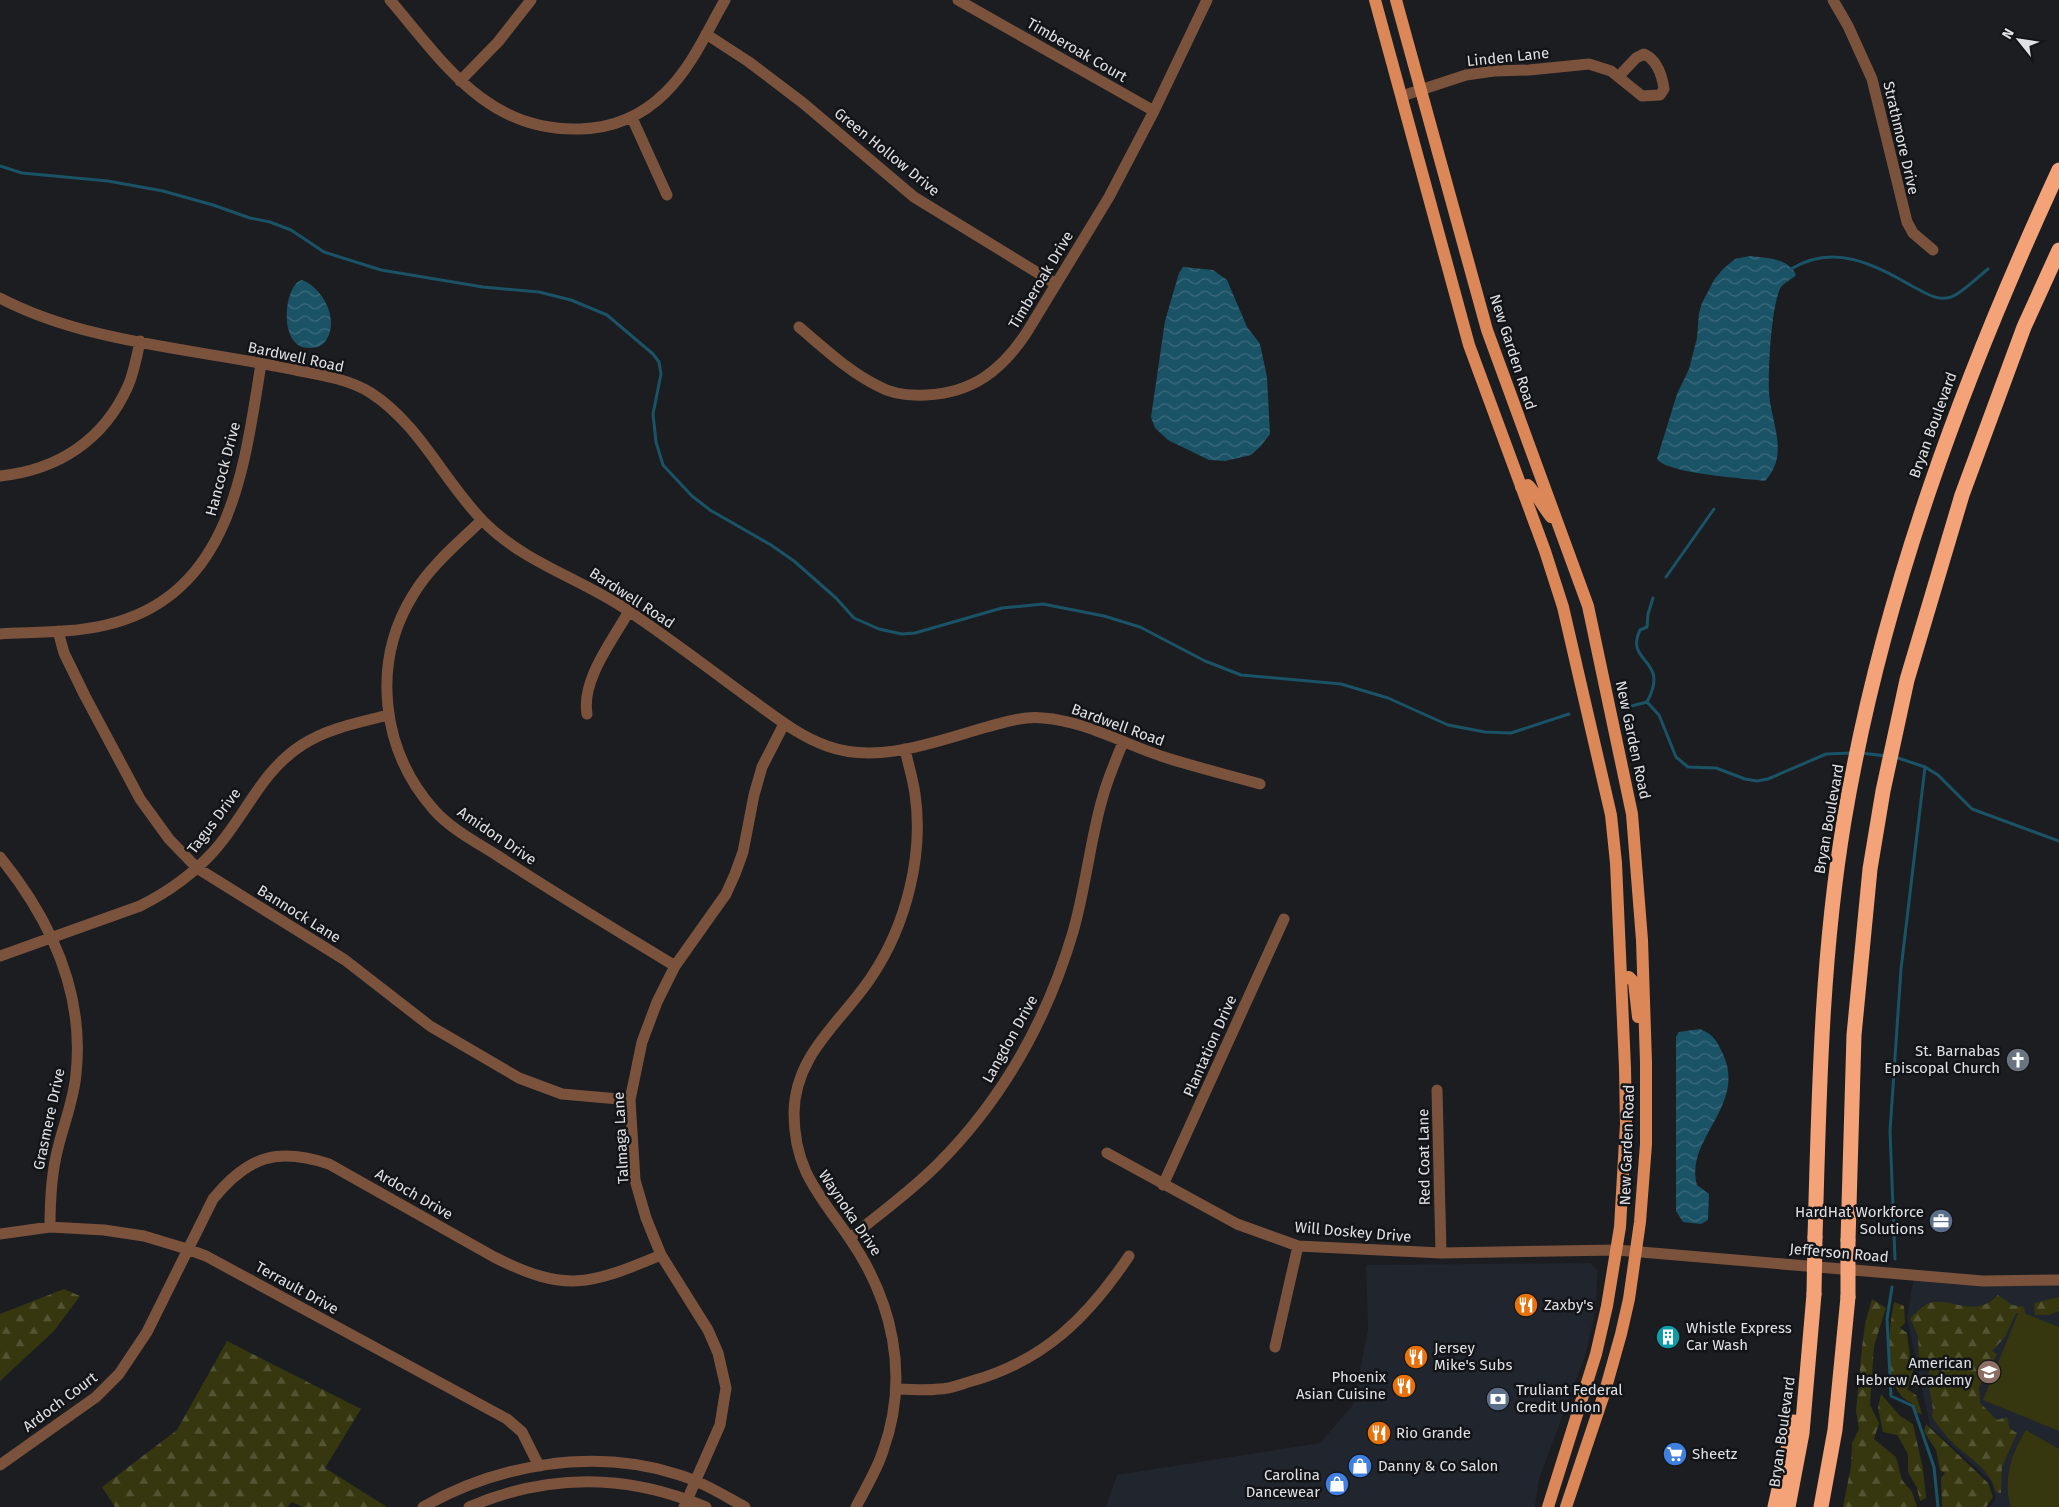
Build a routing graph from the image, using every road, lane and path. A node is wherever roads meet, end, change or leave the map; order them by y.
1 (390, 0) edge
2 (531, 0) edge
3 (725, 0) edge
4 (958, 0) edge
5 (1207, 0) edge
6 (1375, 0) edge
7 (1396, 0) edge
8 (1833, 0) edge
9 (706, 34) junction
10 (1618, 76) dead end
11 (460, 81) junction
12 (1422, 91) junction
13 (1402, 96) junction
14 (1154, 111) junction
15 (632, 118) junction
16 (1440, 158) junction
17 (1420, 164) junction
18 (2059, 170) edge
19 (667, 195) dead end
20 (1933, 250) dead end
21 (2059, 250) edge
22 (1056, 284) junction
23 (0, 298) edge
24 (799, 327) dead end
25 (140, 341) junction
26 (261, 364) junction
27 (1499, 429) junction
28 (1535, 466) junction
29 (0, 476) edge
30 (1521, 487) junction
31 (482, 520) junction
32 (1556, 522) junction
33 (1545, 551) junction
34 (1579, 585) junction
35 (629, 611) junction
36 (58, 631) junction
37 (0, 634) edge
38 (587, 714) dead end
39 (388, 715) junction
40 (784, 724) junction
41 (1123, 742) junction
42 (905, 750) junction
43 (1260, 784) dead end
44 (0, 857) edge
45 (197, 868) junction
46 (1284, 919) dead end
47 (52, 937) junction
48 (0, 956) edge
49 (675, 966) junction
50 (1622, 978) junction
51 (1646, 1041) junction
52 (1437, 1090) dead end
53 (630, 1100) junction
54 (1107, 1153) dead end
55 (1163, 1185) junction
56 (50, 1227) junction
57 (0, 1234) edge
58 (850, 1238) junction
59 (1298, 1246) junction
60 (187, 1249) junction
61 (1617, 1250) junction
62 (1441, 1253) junction
63 (1636, 1253) junction
64 (661, 1255) junction
65 (1129, 1256) dead end
66 (2059, 1280) edge
67 (1275, 1347) dead end
68 (1810, 1352) junction
69 (897, 1389) junction
70 (0, 1465) edge
71 (539, 1466) junction
72 (695, 1481) junction
73 (686, 1503) edge
74 (423, 1507) edge
75 (469, 1507) edge
76 (706, 1507) edge
77 (745, 1507) edge
78 (856, 1507) edge
79 (1548, 1507) edge
80 (1566, 1507) edge
81 (1775, 1507) edge
82 (1788, 1507) edge
83 (1821, 1507) edge

1 - 11 street
2 - 11 street
3 - 9 street
4 - 14 street, Timberoak Court
5 - 14 street, Timberoak Drive
6 - 13 main road, New Garden Road
7 - 12 main road, New Garden Road
8 - 20 street, Strathmore Drive
9 - 15 street
9 - 22 street, Green Hollow Drive
10 - 12 street, Linden Lane
11 - 15 street
12 - 13 street, Linden Lane
12 - 16 main road, New Garden Road
13 - 17 main road, New Garden Road
14 - 22 street, Timberoak Drive
15 - 19 street
16 - 17 main road
16 - 28 main road, New Garden Road
17 - 27 main road, New Garden Road
18 - 68 highway, Bryan Boulevard, bridge
21 - 83 highway, bridge
22 - 24 street, Timberoak Drive
23 - 25 street, Bardwell Road
25 - 26 street, Bardwell Road
25 - 29 street
26 - 31 street, Bardwell Road
26 - 36 street, Hancock Drive
27 - 28 main road
27 - 30 main road, New Garden Road
28 - 32 main road, New Garden Road
30 - 32 main road
30 - 33 main road, New Garden Road
31 - 35 street, Bardwell Road
31 - 39 street, Amidon Drive
32 - 34 main road, New Garden Road
33 - 34 main road
33 - 50 main road, New Garden Road
34 - 51 main road, New Garden Road
35 - 38 street
35 - 40 street, Bardwell Road
36 - 37 street, Hancock Drive
36 - 45 street, Bannock Lane
39 - 45 street, Tagus Drive
39 - 49 street, Amidon Drive
40 - 42 street, Bardwell Road
40 - 49 street, Talmaga Lane
41 - 42 street, Bardwell Road
41 - 43 street, Bardwell Road
41 - 58 street, Langdon Drive
42 - 58 street, Waynoka Drive
44 - 47 street, Grasmere Drive
45 - 47 street, Tagus Drive
45 - 53 street, Bannock Lane
46 - 55 street, Plantation Drive
47 - 48 street, Tagus Drive
47 - 56 street, Grasmere Drive
49 - 53 street, Talmaga Lane
50 - 51 main road
50 - 61 main road, New Garden Road
51 - 63 main road, New Garden Road
52 - 62 street, Red Coat Lane
53 - 64 street, Talmaga Lane
54 - 55 street, Will Doskey Drive
55 - 59 street, Will Doskey Drive
56 - 57 street, Terrault Drive
56 - 60 street, Terrault Drive
58 - 69 street, Waynoka Drive
59 - 62 street, Will Doskey Drive
59 - 67 street
60 - 64 street, Ardoch Drive
60 - 70 street, Ardoch Court
60 - 71 street, Terrault Drive
61 - 62 street, Will Doskey Drive
61 - 63 street, Jefferson Road
61 - 79 main road, New Garden Road
63 - 66 street, Jefferson Road
63 - 80 main road, New Garden Road
64 - 72 street, Talmaga Lane
65 - 69 street
68 - 81 highway
68 - 82 highway, Bryan Boulevard
69 - 78 street, Waynoka Drive
71 - 72 street
71 - 74 street
72 - 73 street, Talmaga Lane
72 - 77 street
73 - 75 street
73 - 76 street

